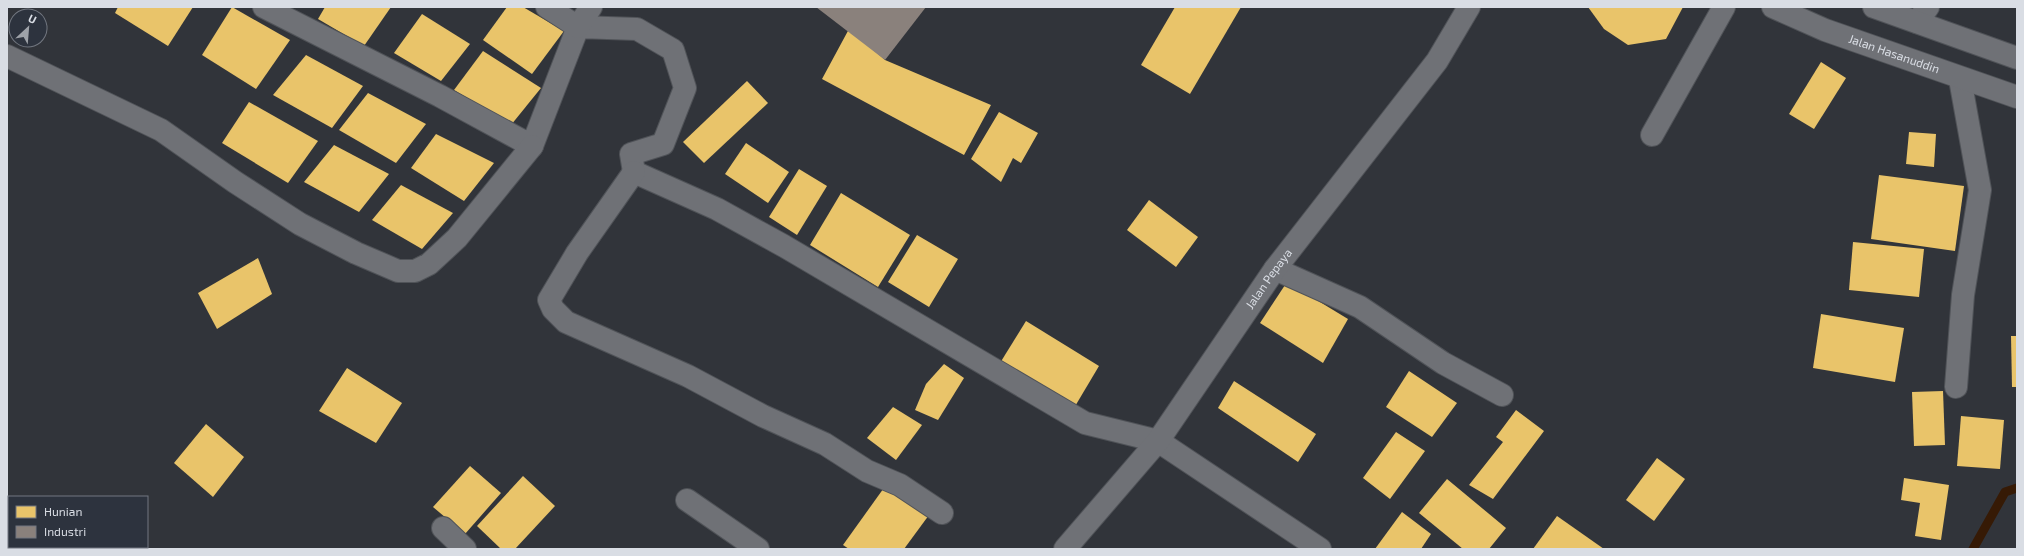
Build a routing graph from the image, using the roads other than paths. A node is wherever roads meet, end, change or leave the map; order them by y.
1 (264, 7) edge
2 (547, 7) edge
3 (591, 7) edge
4 (1468, 7) edge
5 (1724, 7) edge
6 (1772, 7) edge
7 (1874, 7) edge
8 (1922, 15) edge
9 (578, 27) junction
10 (7, 56) edge
11 (2017, 58) edge
12 (1960, 79) junction
13 (2017, 97) edge
14 (1652, 135) dead end
15 (532, 146) junction
16 (634, 172) junction
17 (1275, 269) junction
18 (1956, 387) dead end
19 (1502, 395) dead end
20 (1158, 441) junction
21 (687, 500) dead end
22 (942, 513) dead end
23 (443, 528) dead end
24 (465, 549) edge
25 (758, 549) edge
26 (1066, 549) edge
27 (1320, 549) edge

1 - 15 street
2 - 9 street
3 - 9 street
4 - 17 street, Jalan Pepaya
5 - 14 street
6 - 12 street, Jalan Hasanuddin
7 - 8 street
8 - 11 street
9 - 15 street
9 - 16 street
10 - 15 street
12 - 13 street, Jalan Hasanuddin
12 - 18 street
16 - 20 street
16 - 22 street
17 - 19 street
17 - 20 street, Jalan Pepaya
20 - 26 street, Jalan Pepaya
20 - 27 street
21 - 25 street
23 - 24 street

